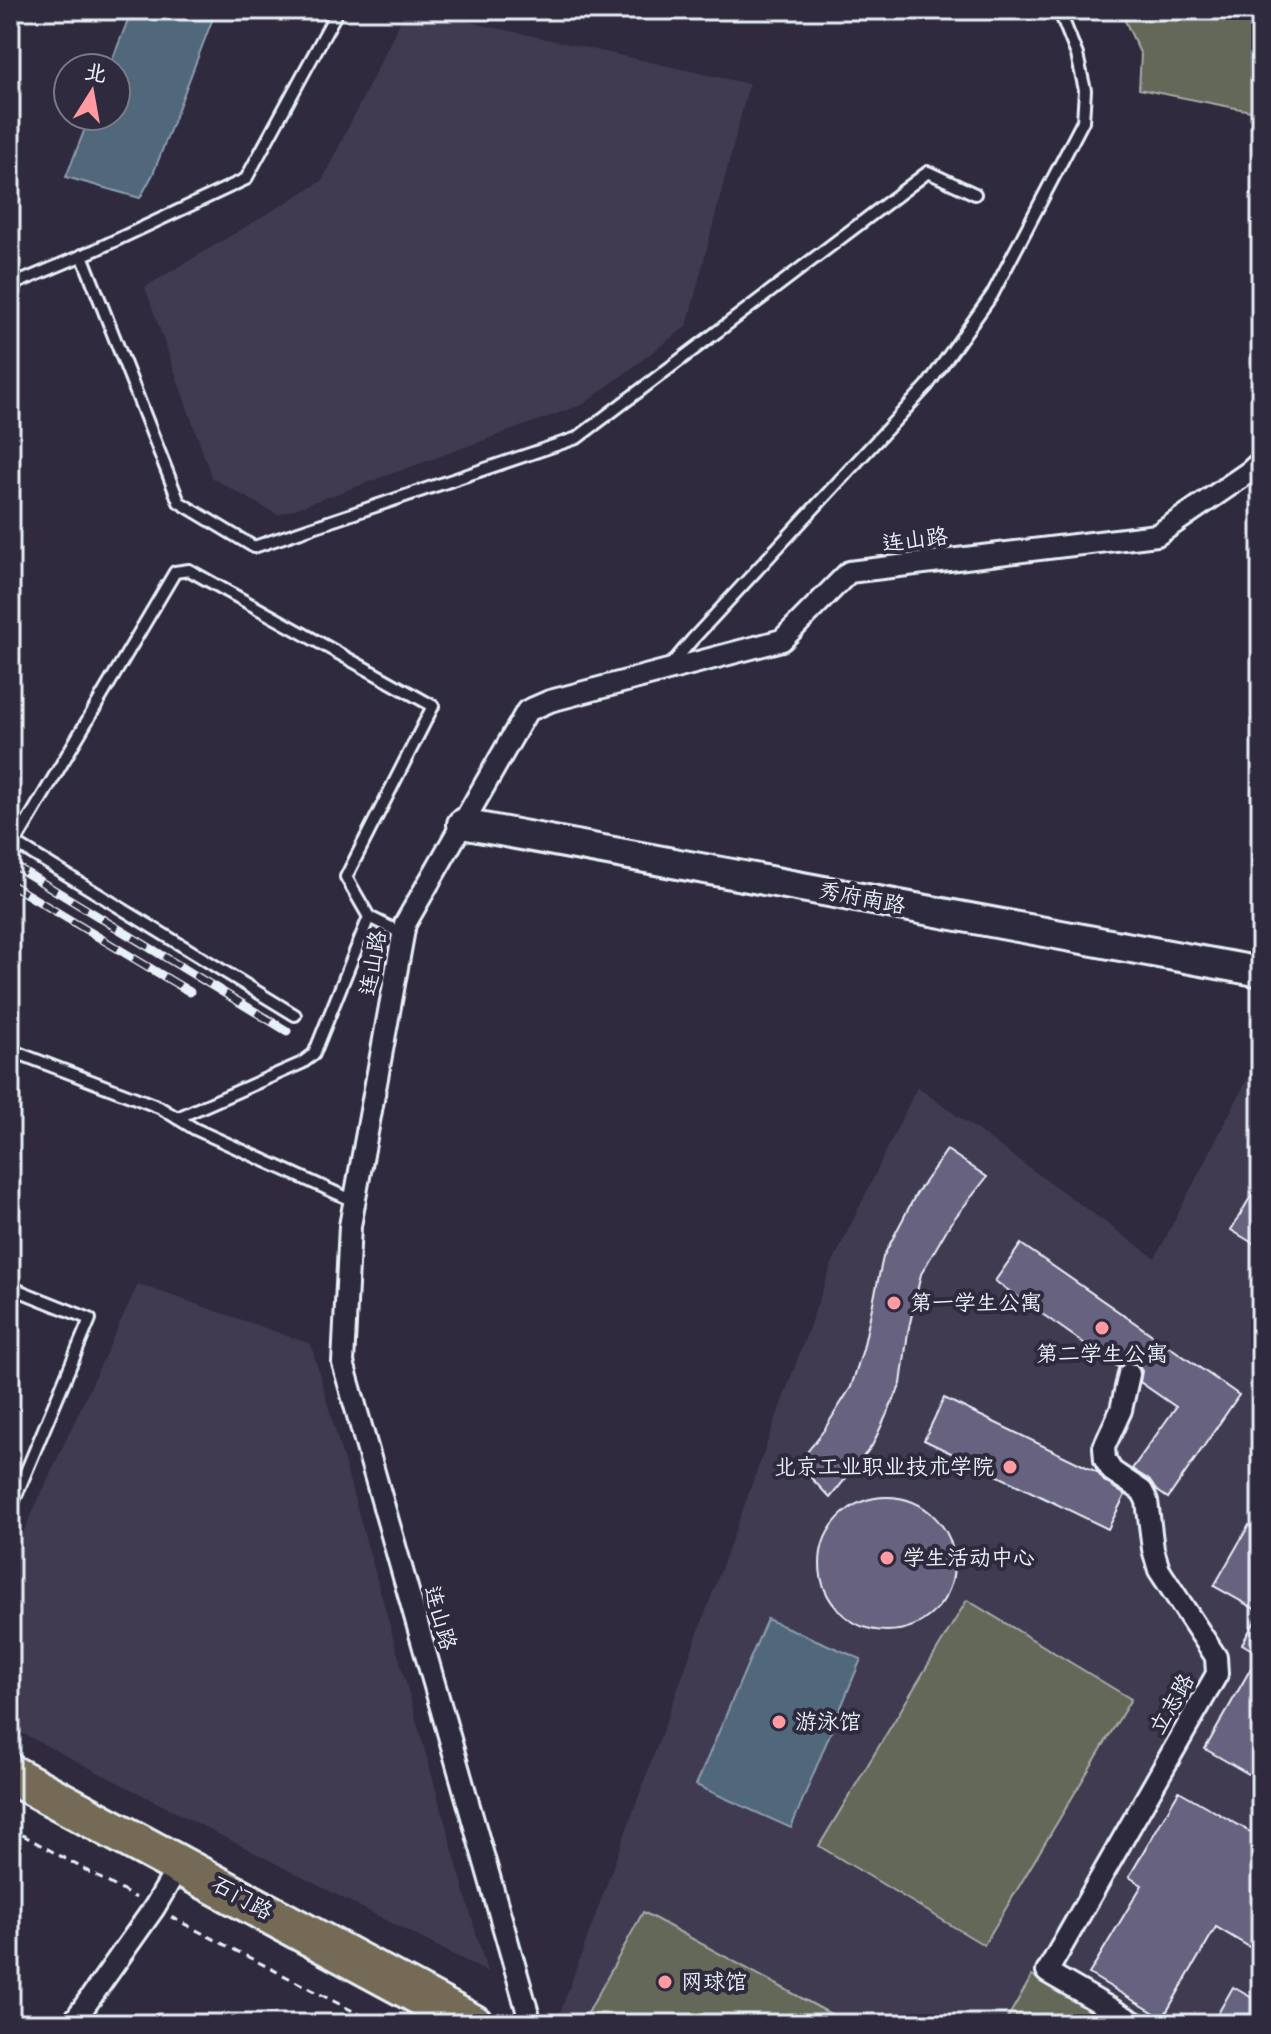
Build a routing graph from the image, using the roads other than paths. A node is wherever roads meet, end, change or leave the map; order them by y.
1 (338, 10) edge
2 (1059, 10) edge
3 (975, 194) dead end
4 (82, 255) junction
5 (10, 286) edge
6 (1261, 461) edge
7 (666, 671) junction
8 (462, 824) junction
9 (12, 841) edge
10 (369, 917) junction
11 (403, 934) junction
12 (1261, 972) edge
13 (295, 1015) dead end
14 (10, 1050) edge
15 (177, 1118) junction
16 (354, 1201) junction
17 (10, 1287) edge
18 (1129, 1374) dead end
19 (10, 1510) edge
20 (10, 1774) edge
21 (10, 1802) edge
22 (167, 1886) junction
23 (72, 2024) edge
24 (423, 2024) edge
25 (473, 2024) edge
26 (531, 2024) edge
27 (1137, 2024) edge

1 - 4 lane
2 - 7 lane
3 - 4 lane
4 - 5 lane
6 - 7 street, 连山路
7 - 8 street, 连山路
8 - 11 street, 连山路
8 - 12 street, 秀府南路
9 - 10 lane
9 - 13 lane
10 - 11 lane
10 - 15 lane
11 - 16 street, 连山路
14 - 15 lane
15 - 16 lane
16 - 26 street, 连山路
17 - 19 lane
18 - 27 street, 立志路
20 - 22 highway, 石门路
21 - 22 highway, 石门路
22 - 23 street
22 - 24 highway, 石门路
22 - 25 highway, 石门路

